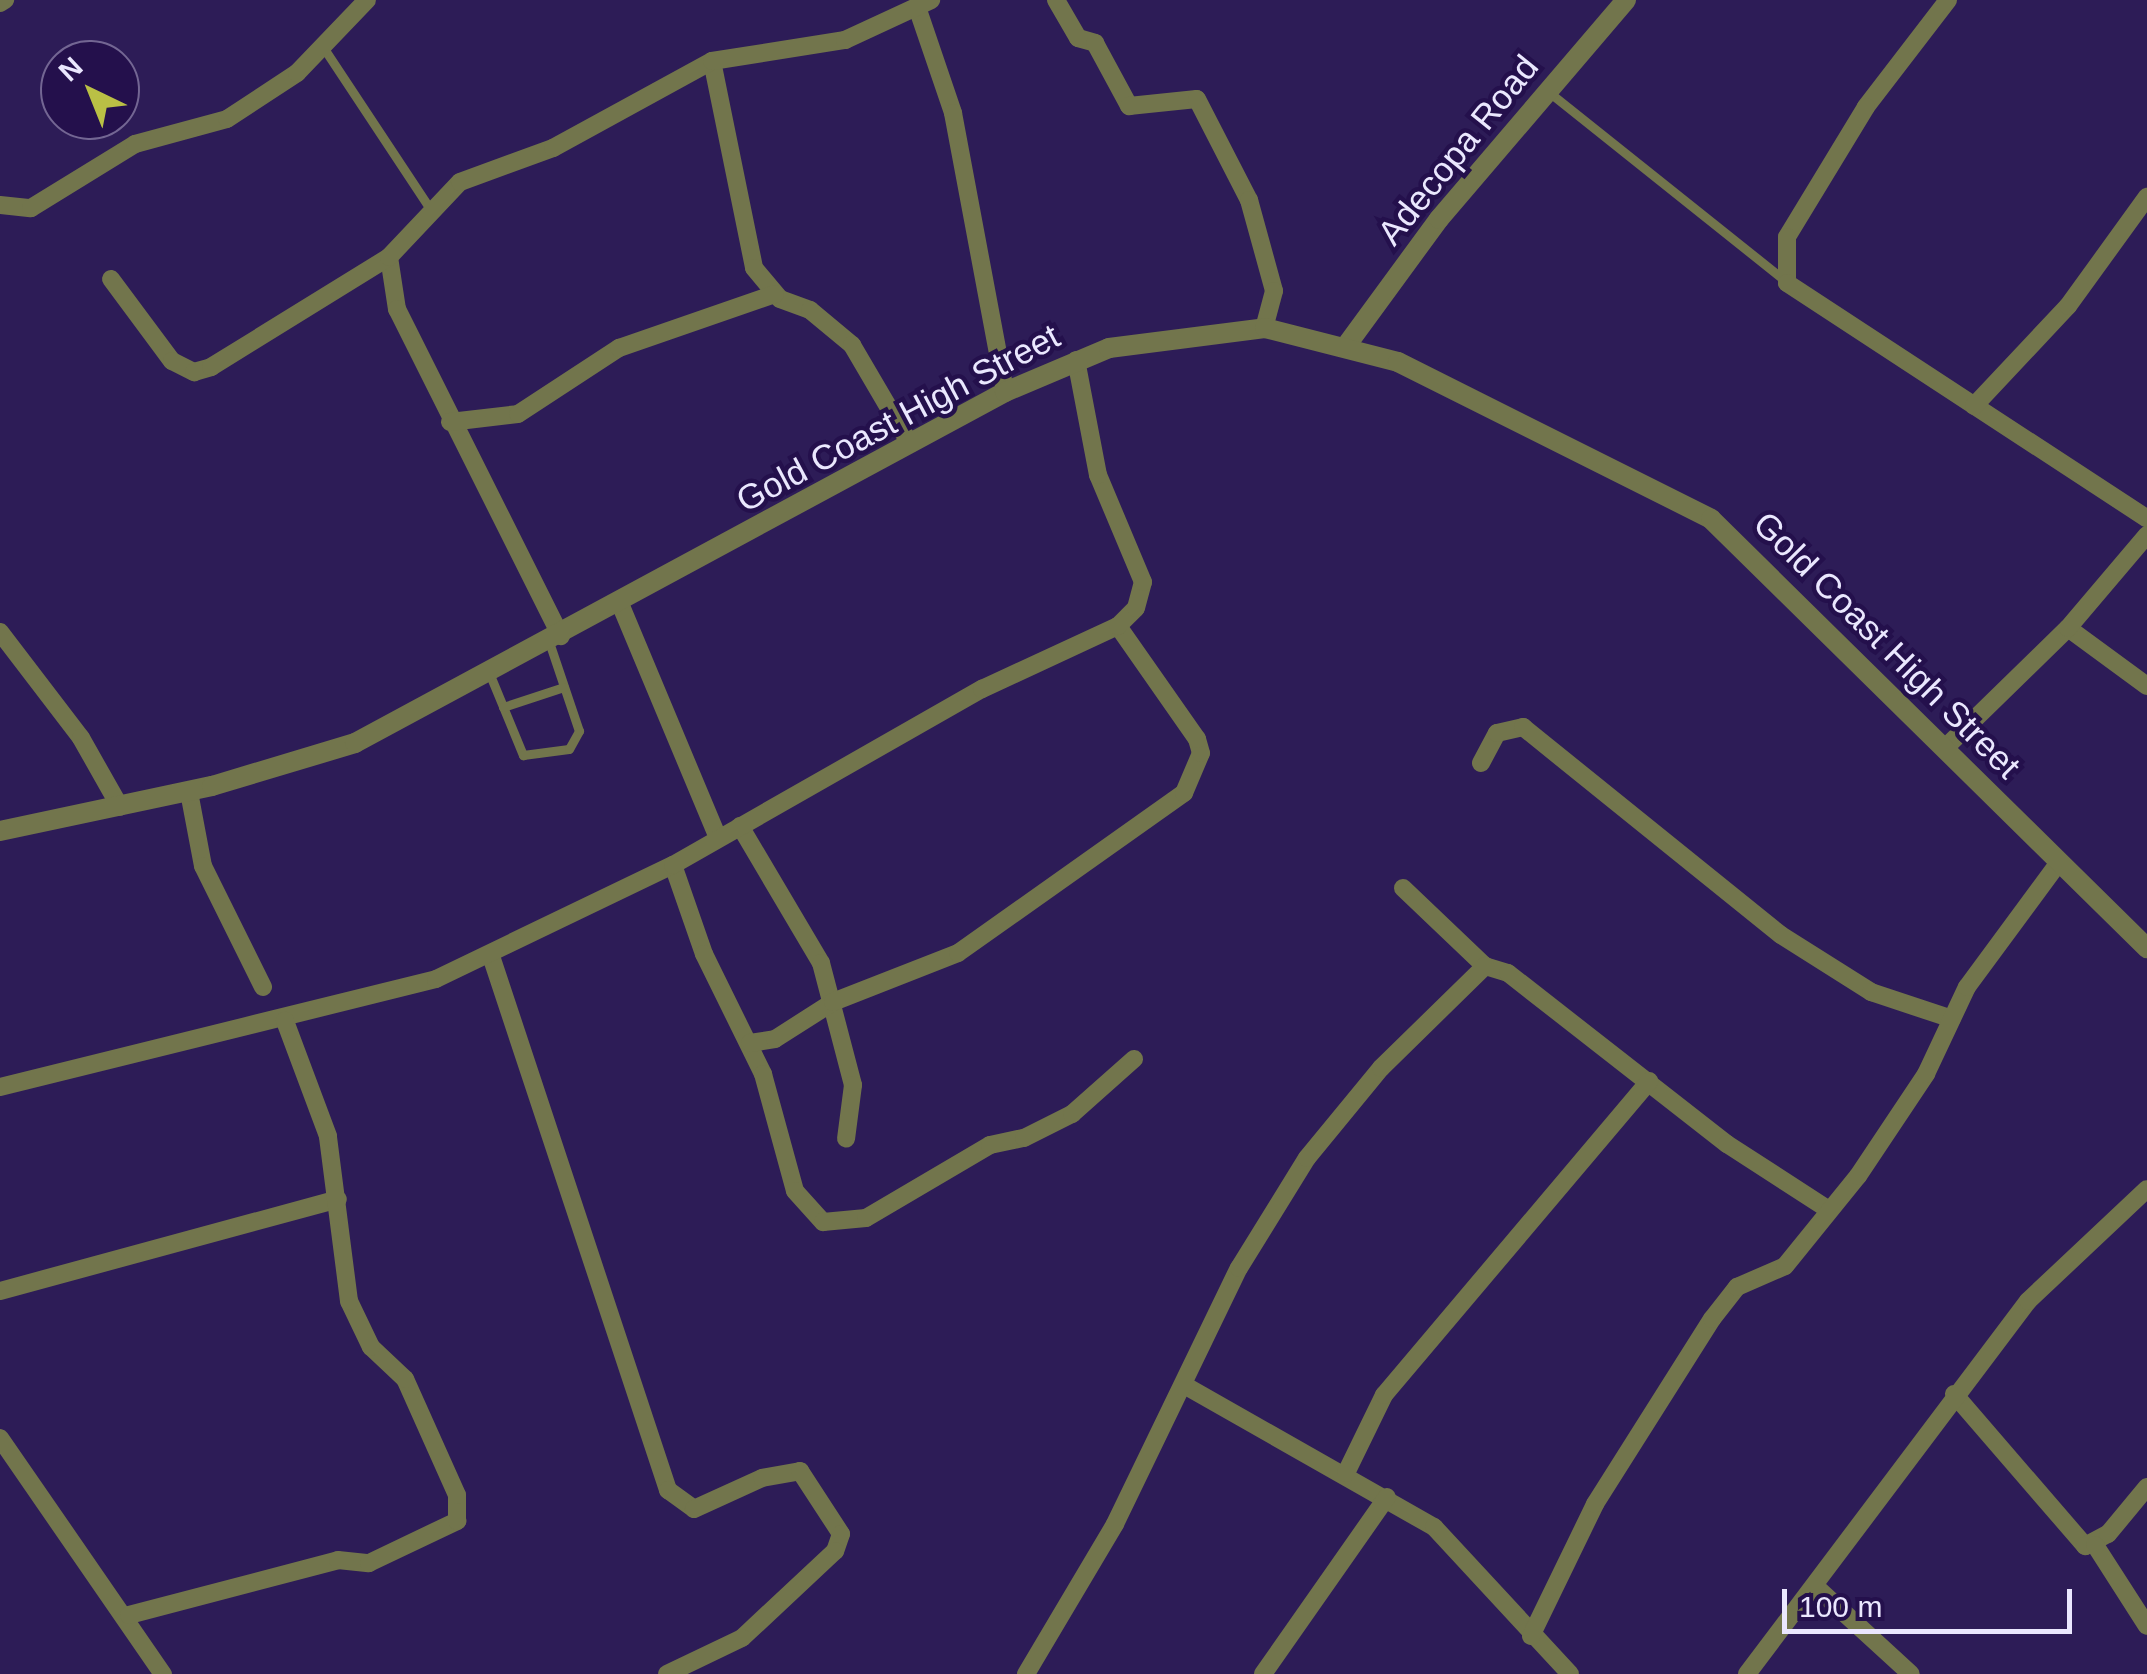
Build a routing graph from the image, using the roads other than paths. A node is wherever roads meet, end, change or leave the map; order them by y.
1 (367, 0) edge
2 (1056, 0) edge
3 (1626, 0) edge
4 (1948, 0) edge
5 (925, 5) edge
6 (323, 47) junction
7 (712, 61) junction
8 (1548, 91) junction
9 (2147, 197) edge
10 (0, 205) edge
11 (430, 210) junction
12 (388, 257) junction
13 (111, 279) dead end
14 (1788, 282) junction
15 (775, 294) junction
16 (1264, 328) junction
17 (1346, 346) junction
18 (1076, 360) junction
19 (1005, 392) junction
20 (1974, 406) junction
21 (450, 422) junction
22 (909, 442) junction
23 (2147, 519) edge
24 (2147, 535) edge
25 (620, 606) junction
26 (1118, 626) junction
27 (2068, 628) junction
28 (0, 632) edge
29 (554, 639) junction
30 (490, 675) junction
31 (2147, 686) edge
32 (564, 687) junction
33 (503, 707) junction
34 (1946, 747) junction
35 (1480, 763) dead end
36 (188, 792) junction
37 (120, 807) junction
38 (740, 826) junction
39 (0, 831) edge
40 (718, 838) junction
41 (2058, 862) junction
42 (673, 865) junction
43 (1403, 888) dead end
44 (2147, 948) edge
45 (491, 956) junction
46 (1485, 966) junction
47 (263, 987) dead end
48 (833, 1002) junction
49 (1952, 1019) junction
50 (285, 1021) junction
51 (750, 1043) junction
52 (1134, 1059) dead end
53 (1649, 1081) junction
54 (0, 1087) edge
55 (846, 1139) dead end
56 (2147, 1189) edge
57 (338, 1199) junction
58 (1829, 1210) junction
59 (0, 1291) edge
60 (1184, 1385) junction
61 (1954, 1394) junction
62 (0, 1438) edge
63 (1346, 1474) junction
64 (2147, 1487) edge
65 (1386, 1497) junction
66 (2096, 1545) junction
67 (1817, 1588) junction
68 (129, 1615) junction
69 (2147, 1626) edge
70 (1531, 1636) junction
71 (163, 1674) edge
72 (667, 1674) edge
73 (1026, 1674) edge
74 (1262, 1674) edge
75 (1570, 1674) edge
76 (1747, 1674) edge
77 (1911, 1674) edge

1 - 6 street
2 - 16 street
3 - 8 street, Adecopa Road
4 - 14 street
5 - 7 street
5 - 19 street
6 - 10 street
6 - 11 lane
7 - 11 street
7 - 15 street
8 - 14 lane
8 - 17 street, Adecopa Road
9 - 20 street
11 - 12 street
12 - 13 street
12 - 21 street
14 - 20 street
15 - 21 street
15 - 22 street
16 - 17 street, Gold Coast High Street
16 - 18 street, Gold Coast High Street
17 - 34 street, Gold Coast High Street
18 - 19 street, Gold Coast High Street
18 - 26 street
19 - 22 street, Gold Coast High Street
20 - 23 street
21 - 29 street
22 - 25 street, Gold Coast High Street
24 - 27 street
25 - 29 street, Gold Coast High Street
25 - 40 street
26 - 38 street
26 - 48 street
27 - 31 street
27 - 34 street
28 - 37 street
29 - 30 street, Gold Coast High Street
29 - 32 lane
30 - 33 lane
30 - 36 street, Gold Coast High Street
32 - 33 lane
32 - 33 lane
34 - 41 street, Gold Coast High Street
35 - 49 street
36 - 37 street, Gold Coast High Street
36 - 47 street
37 - 39 street, Gold Coast High Street
38 - 40 street
38 - 48 street
40 - 42 street
41 - 44 street, Gold Coast High Street
41 - 49 street
42 - 45 street
42 - 51 street
43 - 46 street
45 - 50 street
45 - 72 street
46 - 53 street
46 - 60 street
48 - 51 street
48 - 55 street
49 - 58 street
50 - 54 street
50 - 57 street
51 - 52 street
53 - 58 street
53 - 63 street
56 - 61 street
57 - 59 street
57 - 68 street
58 - 70 street
60 - 63 street
60 - 73 street
61 - 66 street
61 - 67 street
62 - 68 street
63 - 65 street
64 - 66 street
65 - 70 street
65 - 74 street
66 - 69 street
67 - 76 street
67 - 77 street
68 - 71 street
70 - 75 street

